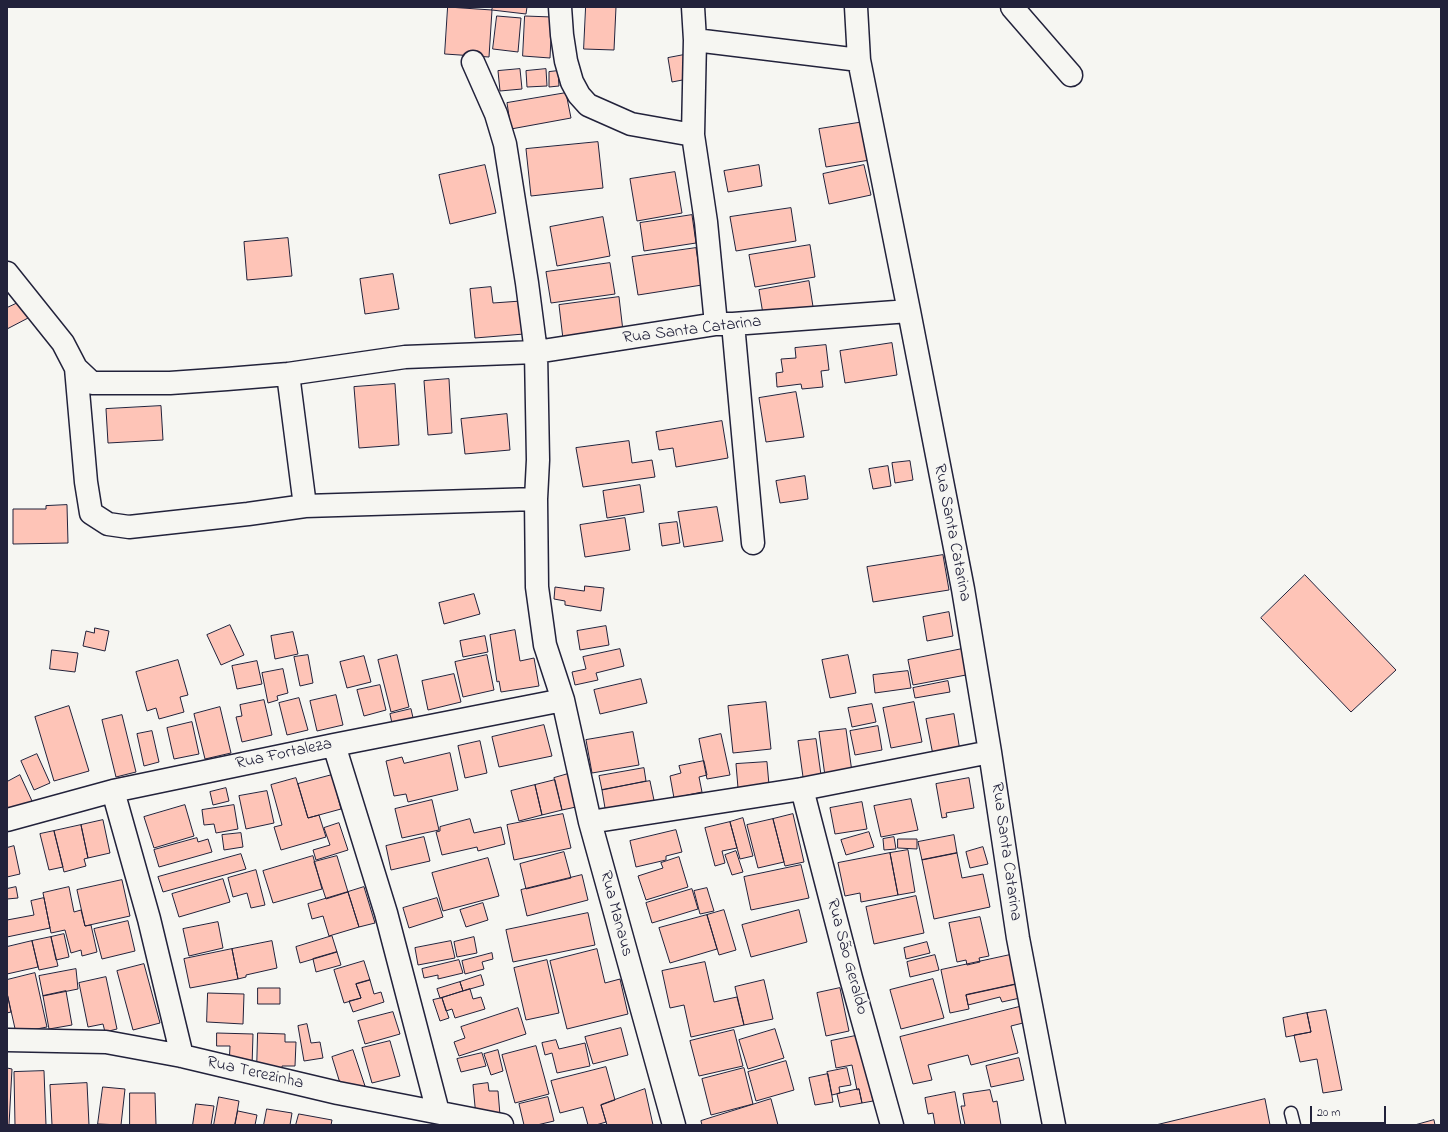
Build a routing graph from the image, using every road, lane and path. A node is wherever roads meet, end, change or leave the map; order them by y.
1 (560, 7) edge
2 (693, 7) edge
3 (856, 7) edge
4 (1012, 7) edge
5 (695, 40) junction
6 (858, 60) junction
7 (473, 62) dead end
8 (1071, 75) dead end
9 (693, 135) junction
10 (7, 273) edge
11 (909, 311) junction
12 (725, 324) junction
13 (536, 352) junction
14 (76, 368) junction
15 (288, 374) junction
16 (536, 499) junction
17 (305, 506) junction
18 (753, 543) dead end
19 (563, 700) junction
20 (334, 745) junction
21 (990, 752) junction
22 (802, 789) junction
23 (113, 791) junction
24 (7, 820) edge
25 (590, 822) junction
26 (7, 1040) edge
27 (182, 1056) junction
28 (438, 1112) junction
29 (502, 1125) edge
30 (674, 1125) edge
31 (892, 1125) edge
32 (1054, 1125) edge

1 - 9 street
2 - 5 street
3 - 6 street
4 - 8 street
5 - 6 street
5 - 9 street
6 - 11 street
7 - 13 street, Rua Manaus
9 - 12 street
10 - 14 street
11 - 12 street, Rua Santa Catarina
11 - 21 street, Rua Santa Catarina
12 - 13 street, Rua Santa Catarina
12 - 18 street
13 - 15 street, Rua Santa Catarina
13 - 16 street, Rua Manaus
14 - 15 street, Rua Santa Catarina
14 - 17 street
15 - 17 street
16 - 17 street
16 - 19 street, Rua Manaus
19 - 20 street, Rua Fortaleza
19 - 25 street, Rua Manaus
20 - 23 street, Rua Fortaleza
20 - 28 street
21 - 22 street
21 - 32 street, Rua Santa Catarina
22 - 25 street
22 - 31 street, Rua São Geraldo
23 - 24 street, Rua Fortaleza
23 - 27 street
25 - 30 street, Rua Manaus
26 - 27 street, Rua Terezinha
27 - 28 street, Rua Terezinha
28 - 29 street, Rua Terezinha

